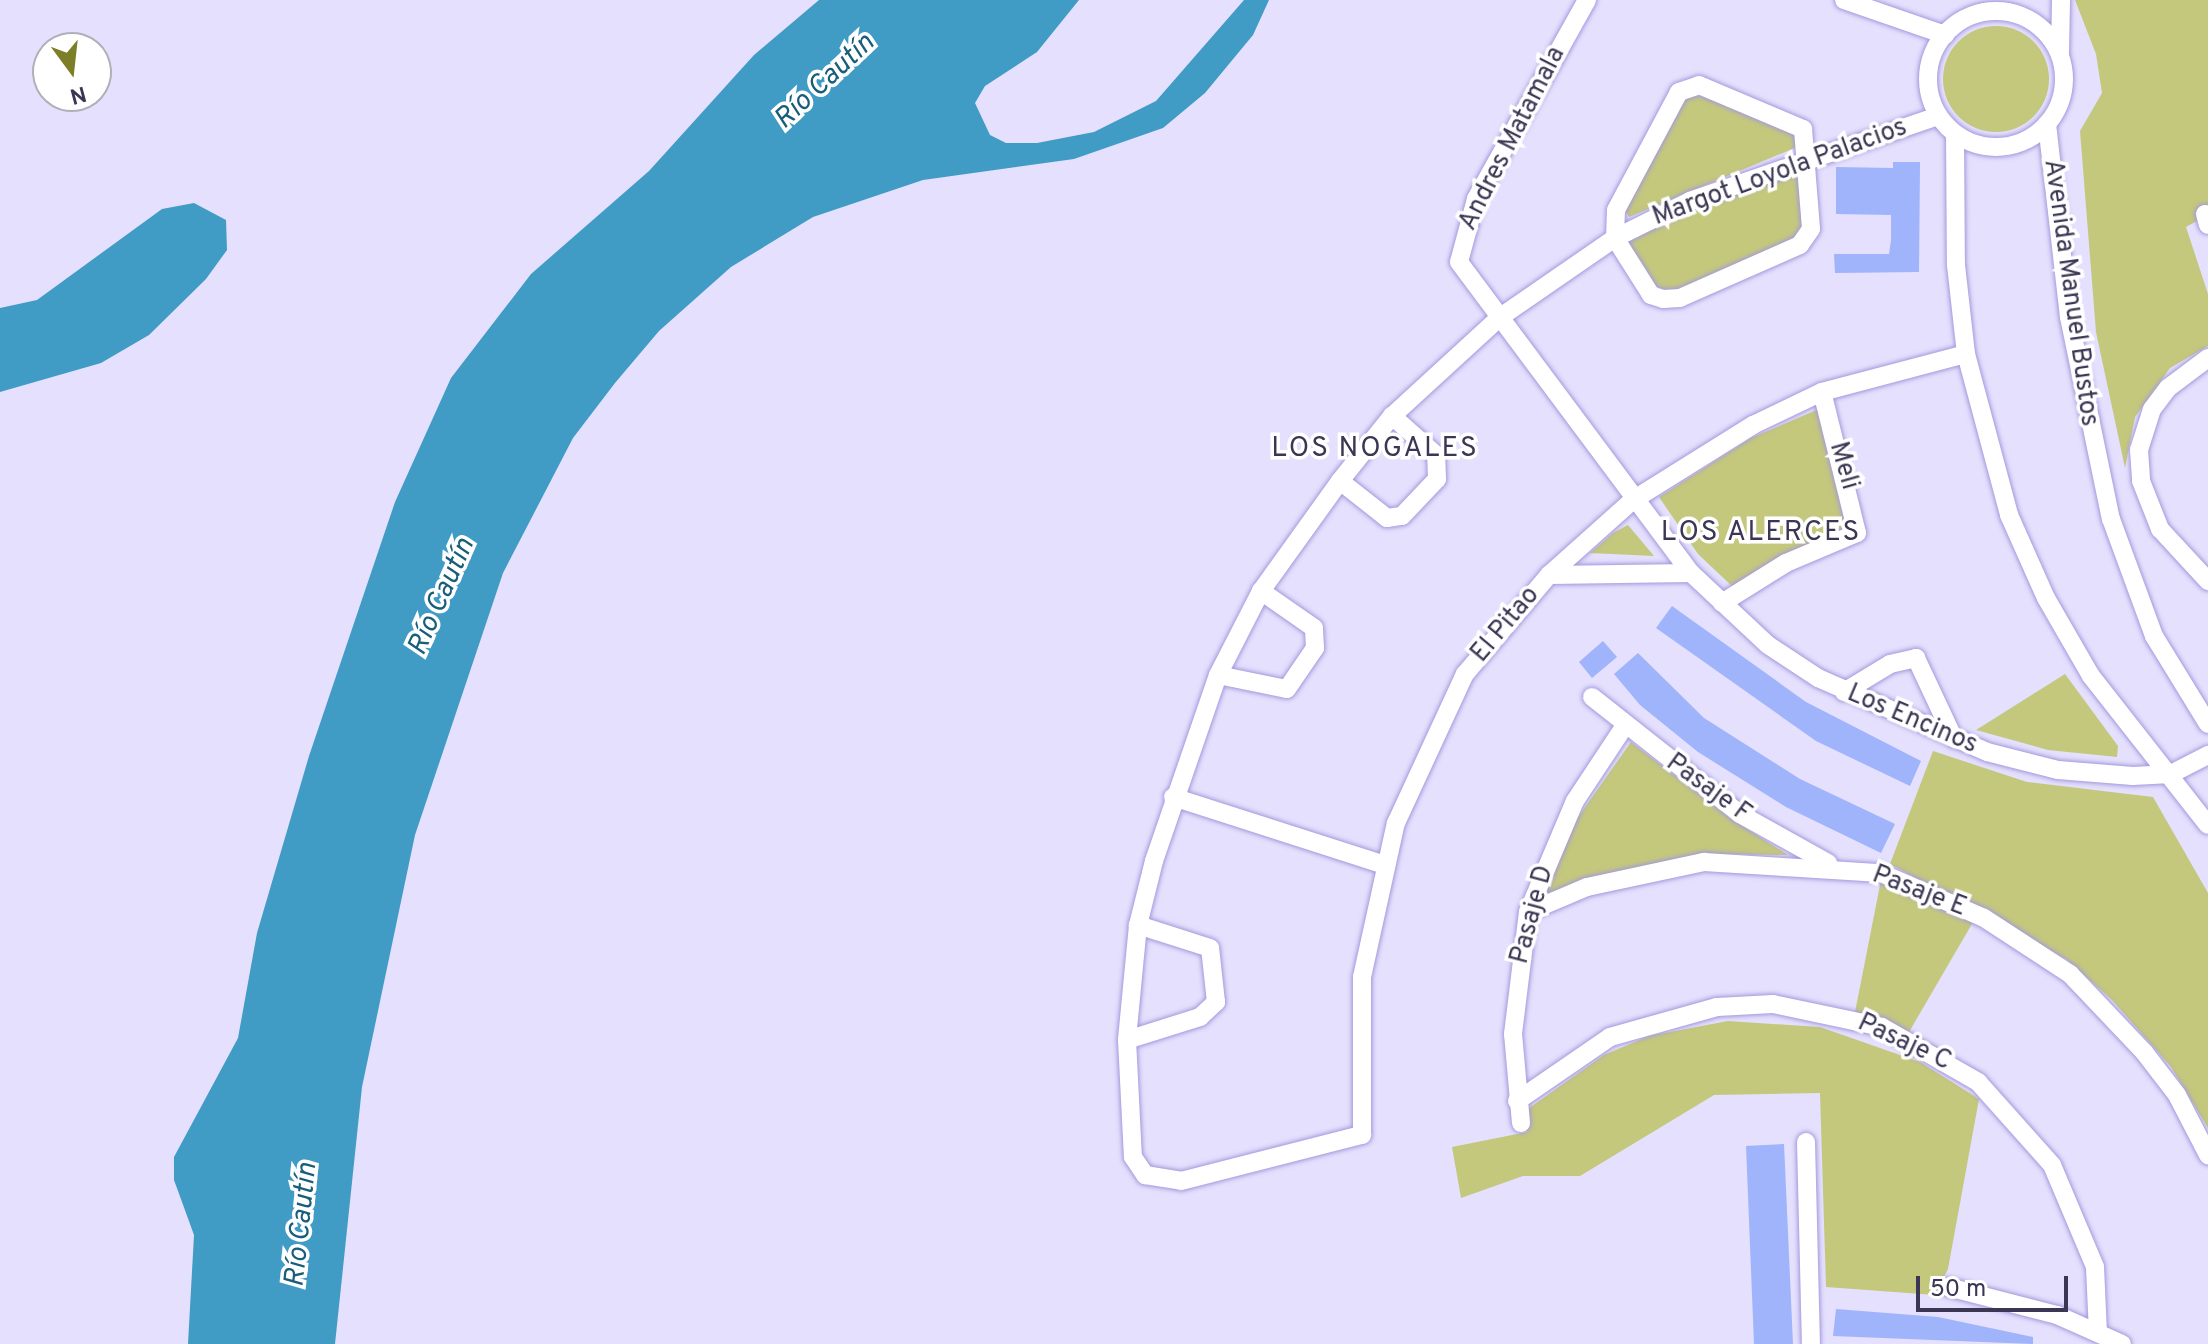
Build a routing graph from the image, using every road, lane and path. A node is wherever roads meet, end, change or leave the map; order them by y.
1 (1587, 0) edge
2 (1844, 0) edge
3 (2061, 0) edge
4 (1977, 6) edge
5 (1945, 35) junction
6 (2060, 53) junction
7 (1938, 116) junction
8 (2047, 124) junction
9 (1955, 134) junction
10 (1810, 158) junction
11 (1615, 238) junction
12 (1499, 318) junction
13 (1966, 354) junction
14 (2208, 358) edge
15 (1822, 392) junction
16 (1392, 416) junction
17 (1340, 481) junction
18 (1633, 500) junction
19 (1691, 573) junction
20 (1549, 575) junction
21 (2208, 581) edge
22 (1261, 591) junction
23 (1722, 603) junction
24 (1218, 675) junction
25 (1844, 692) junction
26 (1592, 697) dead end
27 (2208, 724) edge
28 (1624, 727) junction
29 (1954, 739) junction
30 (2208, 755) edge
31 (2171, 774) junction
32 (1173, 797) junction
33 (2208, 825) edge
34 (1385, 865) junction
35 (1835, 867) junction
36 (1528, 912) junction
37 (1138, 925) junction
38 (1127, 1040) junction
39 (1517, 1101) junction
40 (1521, 1123) dead end
41 (1806, 1142) dead end
42 (2208, 1155) edge
43 (1133, 1157) joint
44 (1948, 1287) dead end
45 (2098, 1332) junction
46 (1811, 1344) edge
47 (2122, 1344) edge

1 - 12 street, Andres Matamala
2 - 5 street
3 - 6 street, Avenida Manuel Bustos
4 - 5 street
4 - 6 street
5 - 7 street
6 - 8 street, Avenida Manuel Bustos
7 - 9 street
7 - 10 street, Margot Loyola Palacios
8 - 9 street, Avenida Manuel Bustos
8 - 27 street, Avenida Manuel Bustos
9 - 13 street
10 - 11 street, Margot Loyola Palacios
10 - 11 street
10 - 11 street
11 - 12 street, Margot Loyola Palacios
12 - 16 street, Margot Loyola Palacios
12 - 18 street, Los Encinos
13 - 15 street, El Pitao
13 - 31 street
14 - 21 street
15 - 18 street, El Pitao
15 - 23 street, Meli
16 - 17 street, Margot Loyola Palacios
16 - 17 street
17 - 22 street, Margot Loyola Palacios
18 - 19 street, Los Encinos
18 - 20 street, El Pitao
19 - 20 street
19 - 23 street, Los Encinos
20 - 34 street, El Pitao
22 - 24 street, Margot Loyola Palacios
22 - 24 street
23 - 25 street, Los Encinos
24 - 32 street, Margot Loyola Palacios
25 - 29 street, Los Encinos
25 - 29 street
26 - 28 street, Pasaje F
28 - 35 street, Pasaje F
28 - 36 street, Pasaje D
29 - 31 street, Los Encinos
30 - 31 street
31 - 33 street
32 - 34 street
32 - 37 street, Margot Loyola Palacios
34 - 43 street, El Pitao
35 - 36 street, Pasaje E
35 - 42 street, Pasaje E
36 - 39 street, Pasaje D
37 - 38 street, Margot Loyola Palacios
37 - 38 street
38 - 43 street, Margot Loyola Palacios
39 - 40 street, Pasaje D
39 - 45 street, Pasaje C
41 - 46 street
44 - 45 street
45 - 47 street

